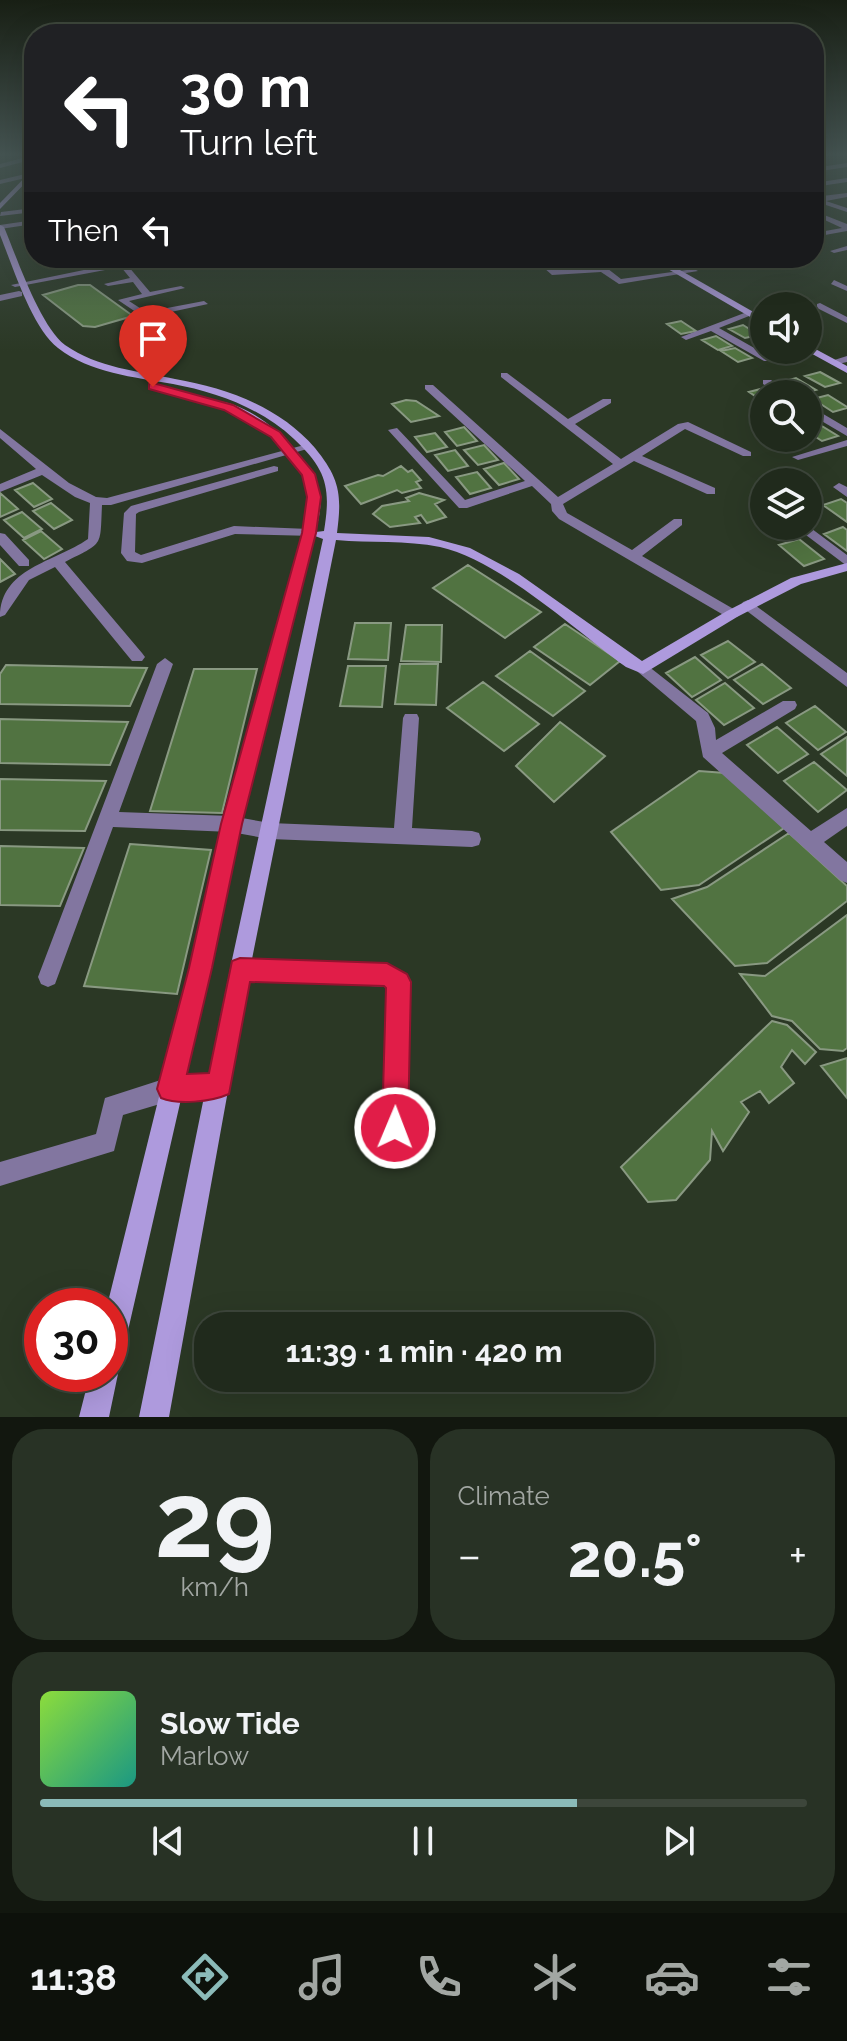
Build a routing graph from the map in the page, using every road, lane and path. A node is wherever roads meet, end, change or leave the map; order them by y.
1 (0, 219) edge
2 (827, 219) edge
3 (847, 228) edge
4 (824, 233) edge
5 (847, 248) edge
6 (0, 250) edge
7 (834, 251) dead end
8 (93, 268) edge
9 (126, 268) edge
10 (550, 268) edge
11 (670, 268) edge
12 (689, 268) edge
13 (603, 269) joint
14 (694, 271) junction
15 (679, 273) junction
16 (135, 279) junction
17 (834, 282) dead end
18 (108, 284) dead end
19 (19, 287) junction
20 (181, 288) dead end
21 (847, 289) edge
22 (148, 295) junction
23 (0, 298) edge
24 (204, 304) dead end
25 (750, 305) edge
26 (822, 307) edge
27 (750, 314) joint
28 (144, 315) junction
29 (847, 320) edge
30 (164, 328) dead end
31 (712, 328) junction
32 (686, 337) dead end
33 (822, 348) edge
34 (750, 349) edge
35 (822, 353) edge
36 (844, 362) edge
37 (504, 375) dead end
38 (429, 387) dead end
39 (607, 401) dead end
40 (822, 417) edge
41 (568, 424) junction
42 (393, 430) dead end
43 (0, 432) edge
44 (847, 433) edge
45 (847, 443) edge
46 (300, 450) junction
47 (747, 454) dead end
48 (633, 456) junction
49 (798, 457) dead end
50 (620, 464) junction
51 (274, 469) dead end
52 (44, 470) junction
53 (533, 482) junction
54 (0, 488) edge
55 (711, 491) dead end
56 (96, 502) junction
57 (557, 503) junction
58 (678, 522) dead end
59 (309, 533) junction
60 (330, 536) junction
61 (0, 537) edge
62 (817, 540) edge
63 (633, 556) junction
64 (57, 561) junction
65 (24, 563) dead end
66 (847, 565) edge
67 (748, 605) junction
68 (0, 612) edge
69 (732, 614) junction
70 (137, 657) dead end
71 (165, 664) dead end
72 (643, 668) junction
73 (847, 681) edge
74 (789, 705) dead end
75 (411, 718) dead end
76 (709, 752) junction
77 (847, 816) edge
78 (106, 819) junction
79 (231, 824) junction
80 (270, 831) junction
81 (402, 836) junction
82 (472, 839) dead end
83 (811, 841) junction
84 (847, 874) edge
85 (240, 969) junction
86 (48, 977) dead end
87 (220, 1085) junction
88 (170, 1089) junction
89 (395, 1128) dead end
90 (0, 1174) edge
91 (124, 1288) edge
92 (100, 1392) edge
93 (94, 1417) edge
94 (154, 1417) edge

1 - 19 street
2 - 3 street
3 - 4 street
5 - 7 street
6 - 19 street
8 - 19 street
9 - 16 street
10 - 13 street
11 - 15 street
12 - 14 street
13 - 15 street
14 - 15 street
14 - 25 street
15 - 27 street
16 - 18 street
16 - 22 street
17 - 21 street
19 - 23 street
19 - 46 street
20 - 22 street
22 - 28 street
24 - 28 street
26 - 29 street
27 - 31 street
28 - 30 street
31 - 32 street
31 - 34 street
33 - 36 street
35 - 36 street
37 - 41 street
38 - 53 street
39 - 41 street
40 - 44 street
41 - 50 street
42 - 53 street
43 - 52 street
45 - 49 street
46 - 56 street
46 - 59 street
46 - 60 street
47 - 48 street
48 - 50 street
48 - 55 street
50 - 57 street
51 - 59 street
52 - 54 street
52 - 56 street
53 - 57 street
56 - 64 street
57 - 63 street
58 - 63 street
59 - 60 street
59 - 79 street
60 - 72 street
60 - 80 street
61 - 65 street
62 - 66 street
63 - 69 street
64 - 68 street
64 - 70 street
66 - 67 street
67 - 69 street
67 - 73 street
69 - 72 street
71 - 78 street
72 - 76 street
74 - 76 street
75 - 81 street
76 - 83 street
77 - 83 street
78 - 79 street
78 - 86 street
79 - 80 street
79 - 88 street
80 - 81 street
80 - 85 street
81 - 82 street
83 - 84 street
85 - 87 street
85 - 89 street
87 - 88 street
87 - 94 street
88 - 90 street
88 - 91 street
92 - 93 street

